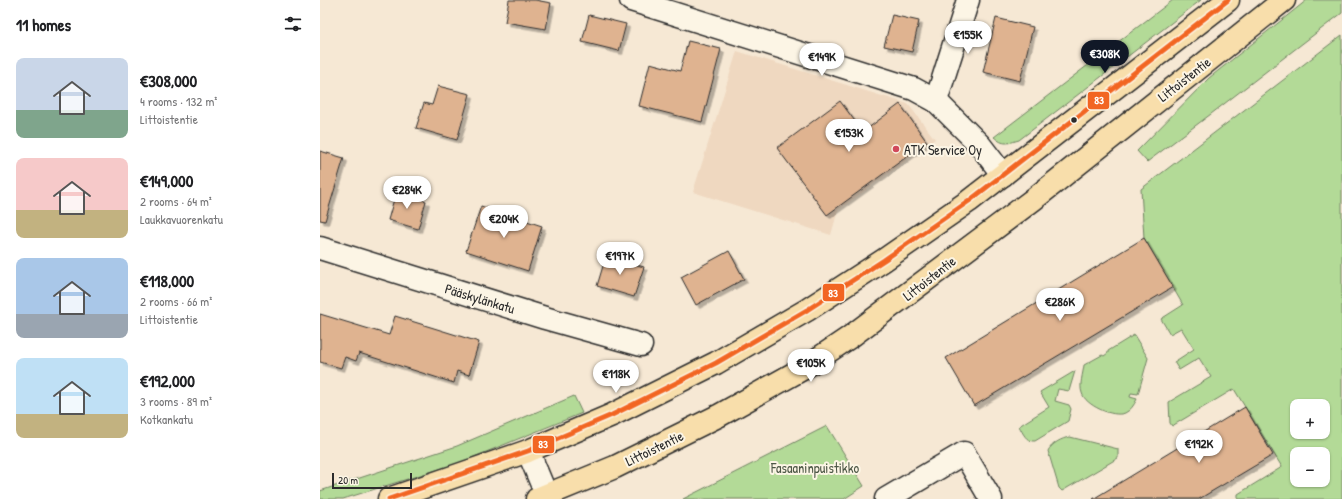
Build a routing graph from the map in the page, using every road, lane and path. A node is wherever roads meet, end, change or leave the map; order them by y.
1 (631, 0) edge
2 (968, 0) edge
3 (1228, 0) edge
4 (1284, 0) edge
5 (936, 100) junction
6 (1003, 175) junction
7 (320, 248) edge
8 (641, 345) dead end
9 (528, 451) junction
10 (544, 498) edge
11 (389, 499) edge
12 (886, 499) edge
13 (991, 499) edge

1 - 5 street
2 - 5 street
3 - 6 main road
4 - 10 main road, Littoistentie
5 - 6 street
6 - 9 main road
7 - 8 street, Pääskylänkatu
9 - 10 street
9 - 11 main road
12 - 13 street

